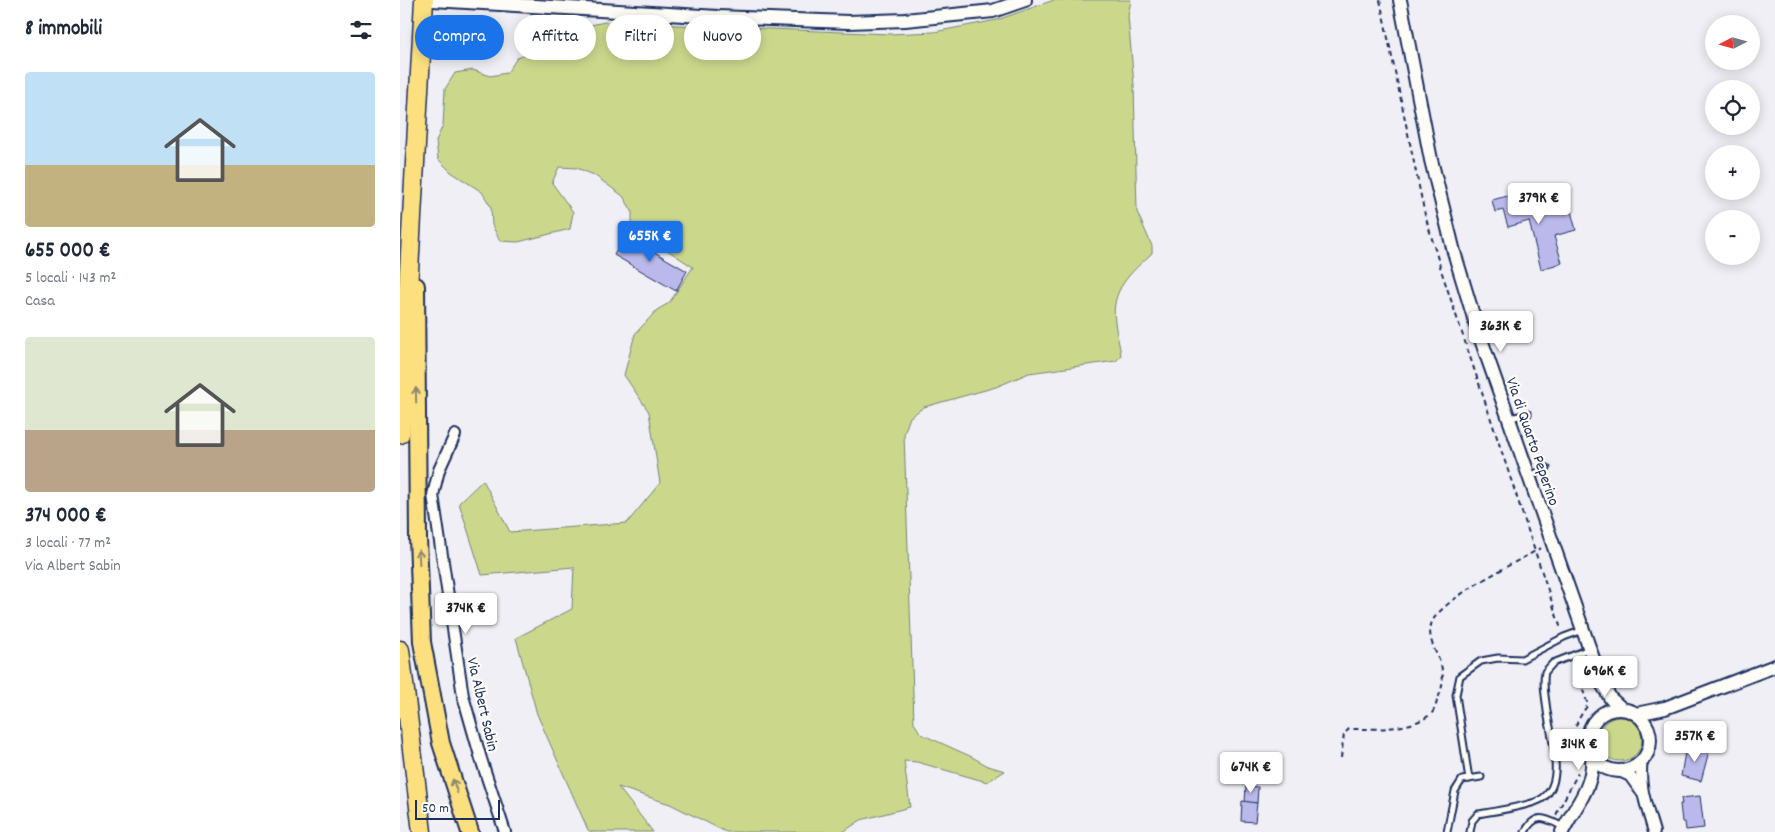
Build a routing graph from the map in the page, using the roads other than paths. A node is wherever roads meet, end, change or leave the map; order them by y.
1 (1025, 0) edge
2 (1400, 0) edge
3 (1406, 0) edge
4 (426, 5) edge
5 (1406, 20) junction
6 (418, 111) junction
7 (1528, 414) dead end
8 (1510, 418) junction
9 (400, 434) edge
10 (455, 435) dead end
11 (1547, 468) dead end
12 (1530, 476) junction
13 (1583, 630) junction
14 (1590, 649) junction
15 (400, 650) edge
16 (1775, 666) edge
17 (1602, 684) junction
18 (1665, 708) junction
19 (1622, 709) junction
20 (406, 712) junction
21 (1636, 714) junction
22 (1598, 718) junction
23 (1649, 732) junction
24 (1592, 753) junction
25 (1642, 760) junction
26 (1616, 771) junction
27 (1481, 777) dead end
28 (1469, 779) junction
29 (1587, 790) junction
30 (1643, 793) junction
31 (1560, 827) edge
32 (422, 832) edge
33 (429, 832) edge
34 (470, 832) edge
35 (505, 832) edge
36 (1447, 832) edge
37 (1470, 832) edge
38 (1525, 832) edge
39 (1654, 832) edge

1 - 4 street
2 - 5 street, Via di Quarto Peperino
3 - 5 street
4 - 6 highway
5 - 8 street, Via di Quarto Peperino
6 - 9 highway
34 -> 6 highway
7 - 8 lane
8 - 12 street, Via di Quarto Peperino
10 - 35 street, Via Albert Sabin
11 - 12 lane
12 - 13 street, Via di Quarto Peperino
13 - 14 street, Via di Quarto Peperino
13 - 28 lane
14 - 17 street, Via di Quarto Peperino
14 - 37 lane
15 - 20 highway
16 - 18 street
17 - 19 street, Via di Quarto Peperino
17 - 22 street, Via di Quarto Peperino
18 - 21 street
18 - 23 street
19 - 21 street
19 - 22 street
20 - 32 highway
20 - 33 highway
21 - 23 street
22 - 24 street
23 - 25 street
24 - 26 street
24 - 29 street
25 - 26 street
25 - 30 street
26 - 29 street
26 - 30 street
27 - 28 lane
28 - 36 lane
29 - 31 street
30 - 39 street
31 - 38 lane

